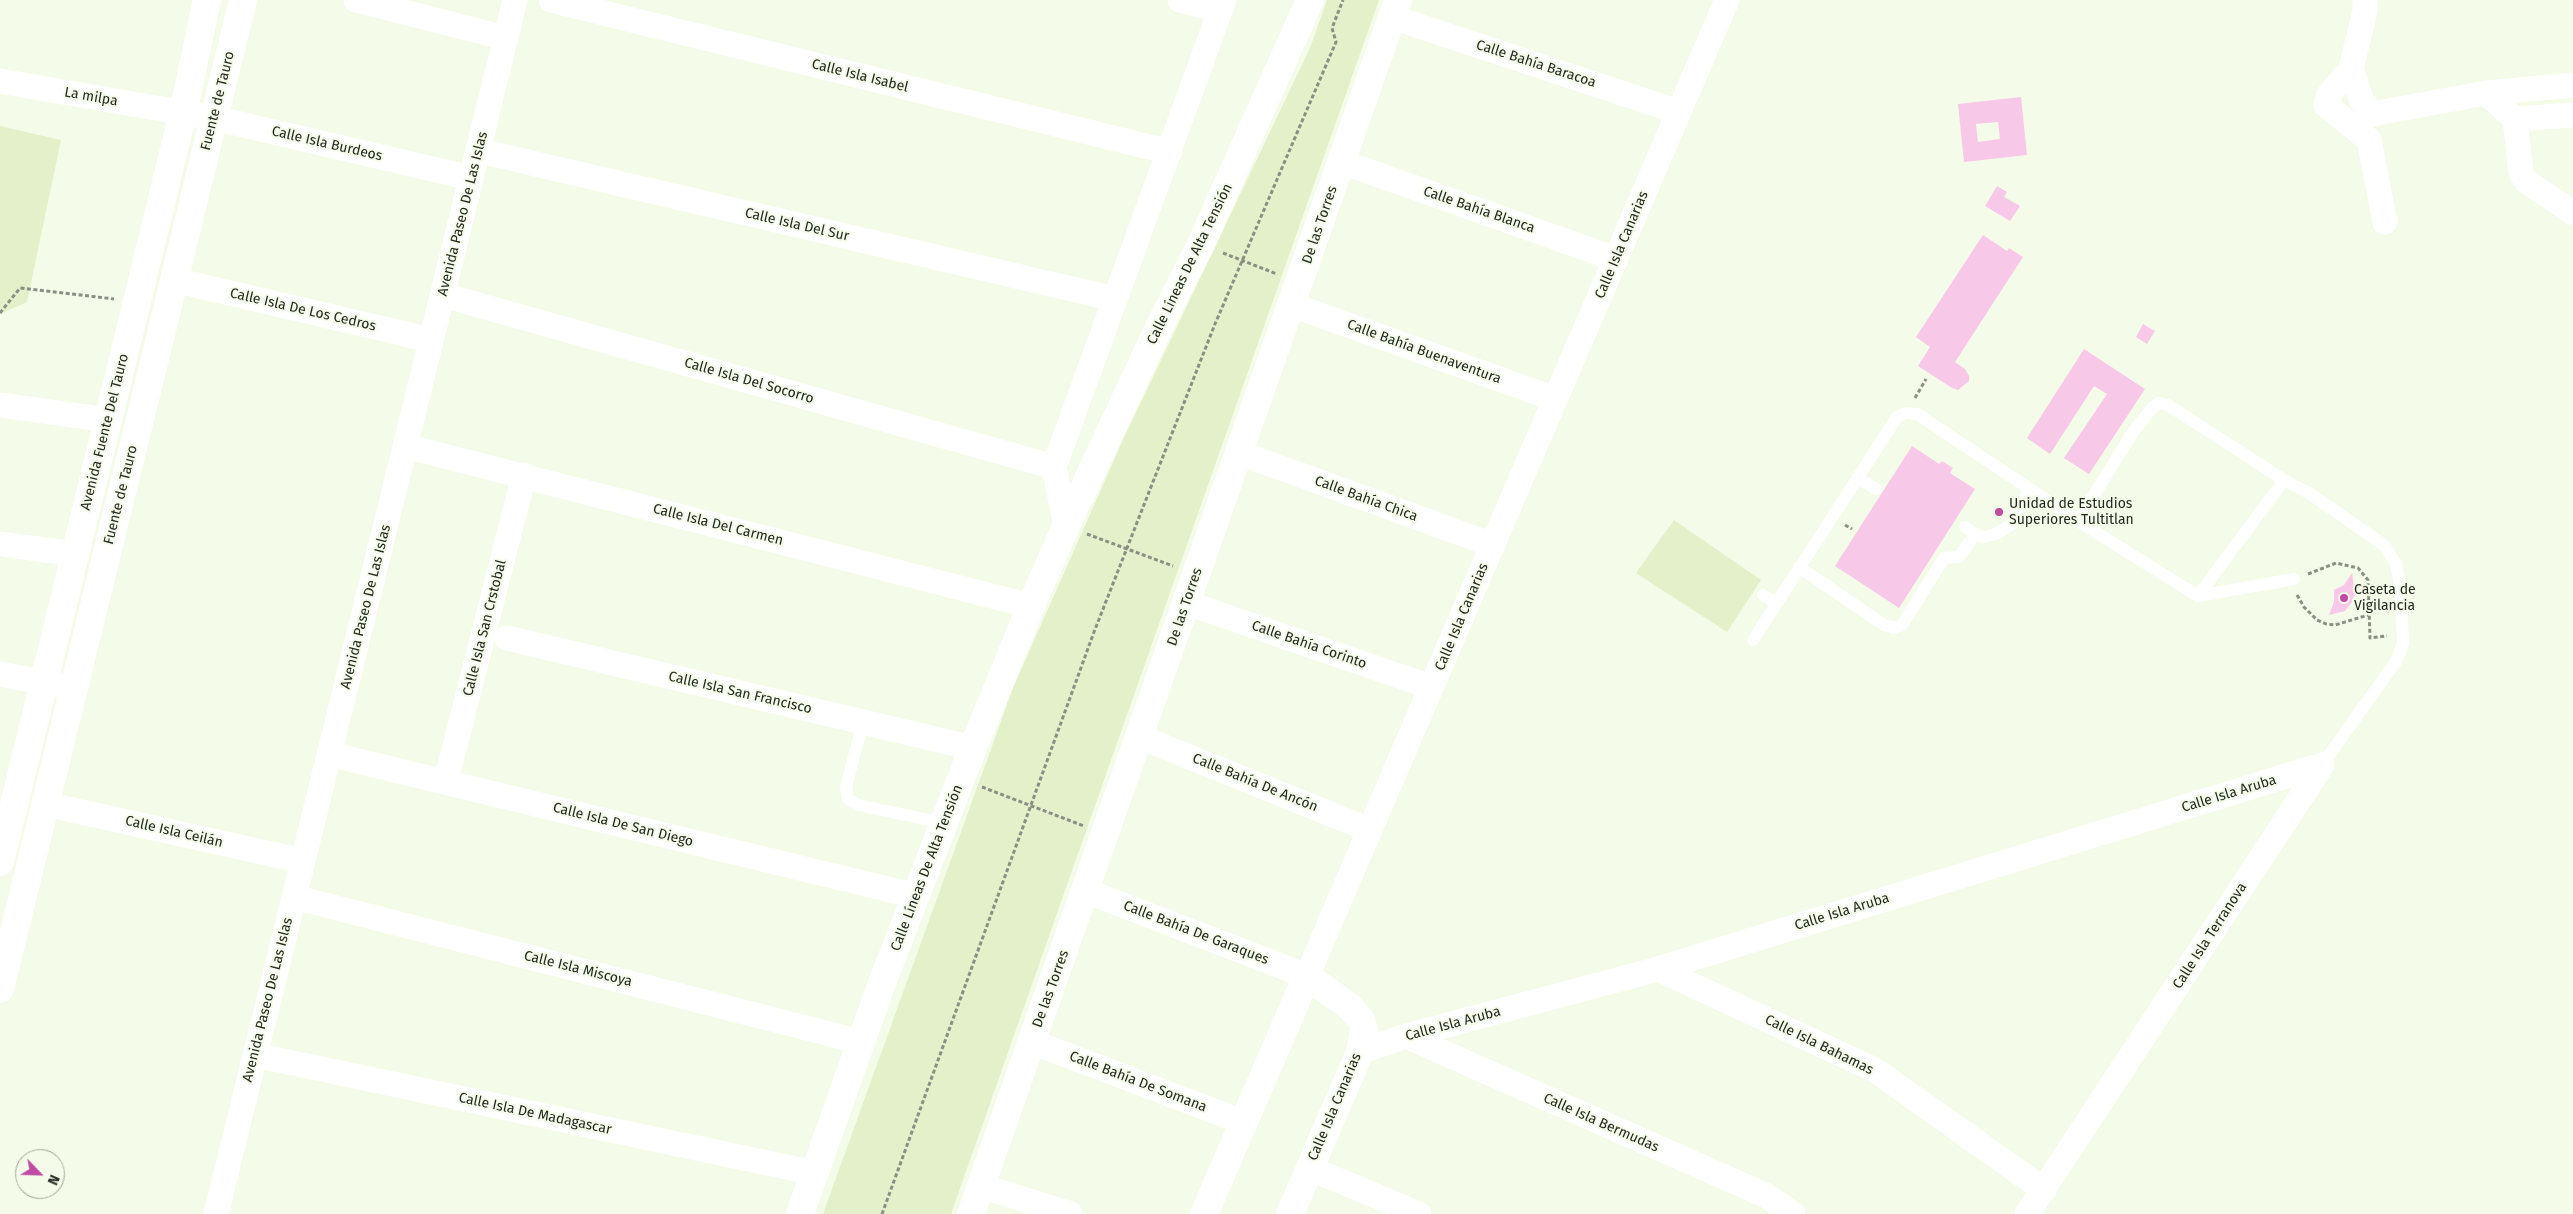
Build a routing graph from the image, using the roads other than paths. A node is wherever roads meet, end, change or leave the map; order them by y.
1 (207, 0) edge
2 (243, 0) edge
3 (356, 0) edge
4 (515, 0) edge
5 (551, 0) edge
6 (1180, 0) edge
7 (1310, 0) edge
8 (1727, 0) edge
9 (2365, 0) edge
10 (1222, 5) edge
11 (1395, 8) edge
12 (506, 38) junction
13 (2351, 69) junction
14 (0, 81) edge
15 (2573, 85) edge
16 (2486, 93) junction
17 (1679, 112) junction
18 (183, 113) junction
19 (2372, 114) junction
20 (2573, 115) edge
21 (214, 118) junction
22 (2515, 119) junction
23 (2369, 140) junction
24 (480, 151) junction
25 (1170, 152) junction
26 (1342, 162) junction
27 (472, 178) junction
28 (2573, 213) edge
29 (2385, 222) dead end
30 (1616, 259) junction
31 (174, 280) junction
32 (1296, 294) junction
33 (443, 295) junction
34 (1115, 299) junction
35 (431, 340) junction
36 (1555, 399) junction
37 (0, 405) edge
38 (108, 420) junction
39 (405, 446) junction
40 (1240, 453) junction
41 (1054, 467) junction
42 (524, 475) junction
43 (1857, 478) junction
44 (2284, 480) junction
45 (1876, 489) dead end
46 (2029, 490) junction
47 (2078, 521) junction
48 (1066, 526) junction
49 (0, 544) edge
50 (1493, 545) junction
51 (75, 554) junction
52 (1799, 567) junction
53 (2294, 579) road end
54 (1762, 594) dead end
55 (2198, 596) junction
56 (1187, 603) junction
57 (1776, 604) junction
58 (1031, 606) junction
59 (508, 638) dead end
60 (1753, 640) dead end
61 (0, 674) edge
62 (44, 681) junction
63 (1432, 687) junction
64 (74, 688) junction
65 (863, 722) junction
66 (1140, 737) junction
67 (973, 748) junction
68 (329, 754) junction
69 (2322, 765) junction
70 (446, 781) junction
71 (46, 804) junction
72 (944, 823) junction
73 (1370, 830) junction
74 (303, 861) junction
75 (0, 862) edge
76 (1086, 891) junction
77 (916, 896) junction
78 (294, 897) junction
79 (1658, 969) junction
80 (1307, 976) junction
81 (0, 989) edge
82 (1406, 1036) junction
83 (861, 1042) junction
84 (1032, 1042) junction
85 (1360, 1052) junction
86 (255, 1055) junction
87 (1244, 1122) junction
88 (1309, 1168) junction
89 (815, 1173) junction
90 (981, 1186) junction
91 (2044, 1190) junction
92 (223, 1212) edge
93 (800, 1214) edge
94 (971, 1214) edge
95 (1070, 1214) edge
96 (1204, 1214) edge
97 (1290, 1214) edge
98 (1419, 1214) edge
99 (1793, 1214) edge
100 (2027, 1214) edge

1 - 18 main road, Avenida Fuente Del Tauro
2 - 21 main road, Fuente de Tauro
3 - 12 street
4 - 12 street, Avenida Paseo De Las Islas
5 - 25 street, Calle Isla Isabel
6 - 10 street
7 - 48 main road, Calle Líneas De Alta Tensión
8 - 17 street, Calle Isla Canarias
9 - 13 street
10 - 25 street
11 - 17 street, Calle Bahía Baracoa
11 - 26 main road, De las Torres
12 - 24 street, Avenida Paseo De Las Islas
13 - 19 street
13 - 23 street
14 - 18 street, La milpa
15 - 16 street
16 - 19 street
16 - 22 street
17 - 30 street, Calle Isla Canarias
18 - 21 street, Calle Isla Burdeos
18 - 38 main road, Avenida Fuente Del Tauro
19 - 23 street
20 - 22 street
21 - 27 street, Calle Isla Burdeos
21 - 31 main road, Fuente de Tauro
22 - 28 street
23 - 29 street
24 - 27 street, Avenida Paseo De Las Islas
24 - 34 street, Calle Isla Del Sur
25 - 34 street
26 - 30 street, Calle Bahía Blanca
26 - 32 main road, De las Torres
27 - 33 street, Avenida Paseo De Las Islas
30 - 36 street, Calle Isla Canarias
31 - 35 street, Calle Isla De Los Cedros
31 - 64 main road, Fuente de Tauro
32 - 36 street, Calle Bahía Buenaventura
32 - 40 main road, De las Torres
33 - 35 street, Avenida Paseo De Las Islas
33 - 41 street, Calle Isla Del Socorro
34 - 41 street
35 - 39 street, Avenida Paseo De Las Islas
36 - 50 street, Calle Isla Canarias
37 - 38 street
38 - 51 main road, Avenida Fuente Del Tauro
39 - 42 street, Calle Isla Del Carmen
39 - 68 street, Avenida Paseo De Las Islas
40 - 50 street, Calle Bahía Chica
40 - 56 main road, De las Torres
41 - 48 street
42 - 58 street, Calle Isla Del Carmen
42 - 70 street, Calle Isla San Crstobal
43 - 45 lane
43 - 46 lane
43 - 52 lane
44 - 47 lane
44 - 55 lane
44 - 69 lane, Calle Isla Terranova
46 - 47 lane
46 - 52 lane
47 - 55 lane
48 - 58 main road, Calle Líneas De Alta Tensión
49 - 51 street
50 - 63 street, Calle Isla Canarias
51 - 62 main road, Avenida Fuente Del Tauro
52 - 57 lane
53 - 55 lane
54 - 57 lane
56 - 63 street, Calle Bahía Corinto
56 - 66 main road, De las Torres
57 - 60 lane
58 - 67 main road, Calle Líneas De Alta Tensión
59 - 65 street, Calle Isla San Francisco
61 - 62 street
62 - 64 street
62 - 75 main road, Avenida Fuente Del Tauro
63 - 73 street, Calle Isla Canarias
64 - 71 main road, Fuente de Tauro
65 - 67 street, Calle Isla San Francisco
65 - 72 lane
66 - 73 street, Calle Bahía De Ancón
66 - 76 main road, De las Torres
67 - 72 main road, Calle Líneas De Alta Tensión
68 - 70 street, Calle Isla De San Diego
68 - 74 street, Avenida Paseo De Las Islas
69 - 79 street, Calle Isla Aruba
69 - 91 street, Calle Isla Terranova
70 - 77 street, Calle Isla De San Diego
71 - 74 street, Calle Isla Ceilán
71 - 81 main road, Fuente de Tauro
72 - 77 main road, Calle Líneas De Alta Tensión
73 - 80 street, Calle Isla Canarias
74 - 78 street, Avenida Paseo De Las Islas
76 - 80 street, Calle Bahía De Garaques
76 - 84 main road, De las Torres
77 - 83 main road, Calle Líneas De Alta Tensión
78 - 83 street, Calle Isla Miscoya
78 - 86 street, Avenida Paseo De Las Islas
79 - 82 street, Calle Isla Aruba
79 - 91 street, Calle Isla Bahamas
80 - 85 main road, Calle Isla Canarias
80 - 87 main road
82 - 85 street, Calle Isla Aruba
82 - 99 street, Calle Isla Bermudas
83 - 89 main road, Calle Líneas De Alta Tensión
84 - 87 street, Calle Bahía De Somana
84 - 90 main road, De las Torres
85 - 88 main road, Calle Isla Canarias
86 - 89 street, Calle Isla De Madagascar
86 - 92 street, Avenida Paseo De Las Islas
87 - 96 main road
88 - 97 main road, Calle Isla Canarias
88 - 98 street
89 - 93 main road, Calle Líneas De Alta Tensión
90 - 94 main road, De las Torres
90 - 95 street
91 - 100 street, Calle Isla Terranova

